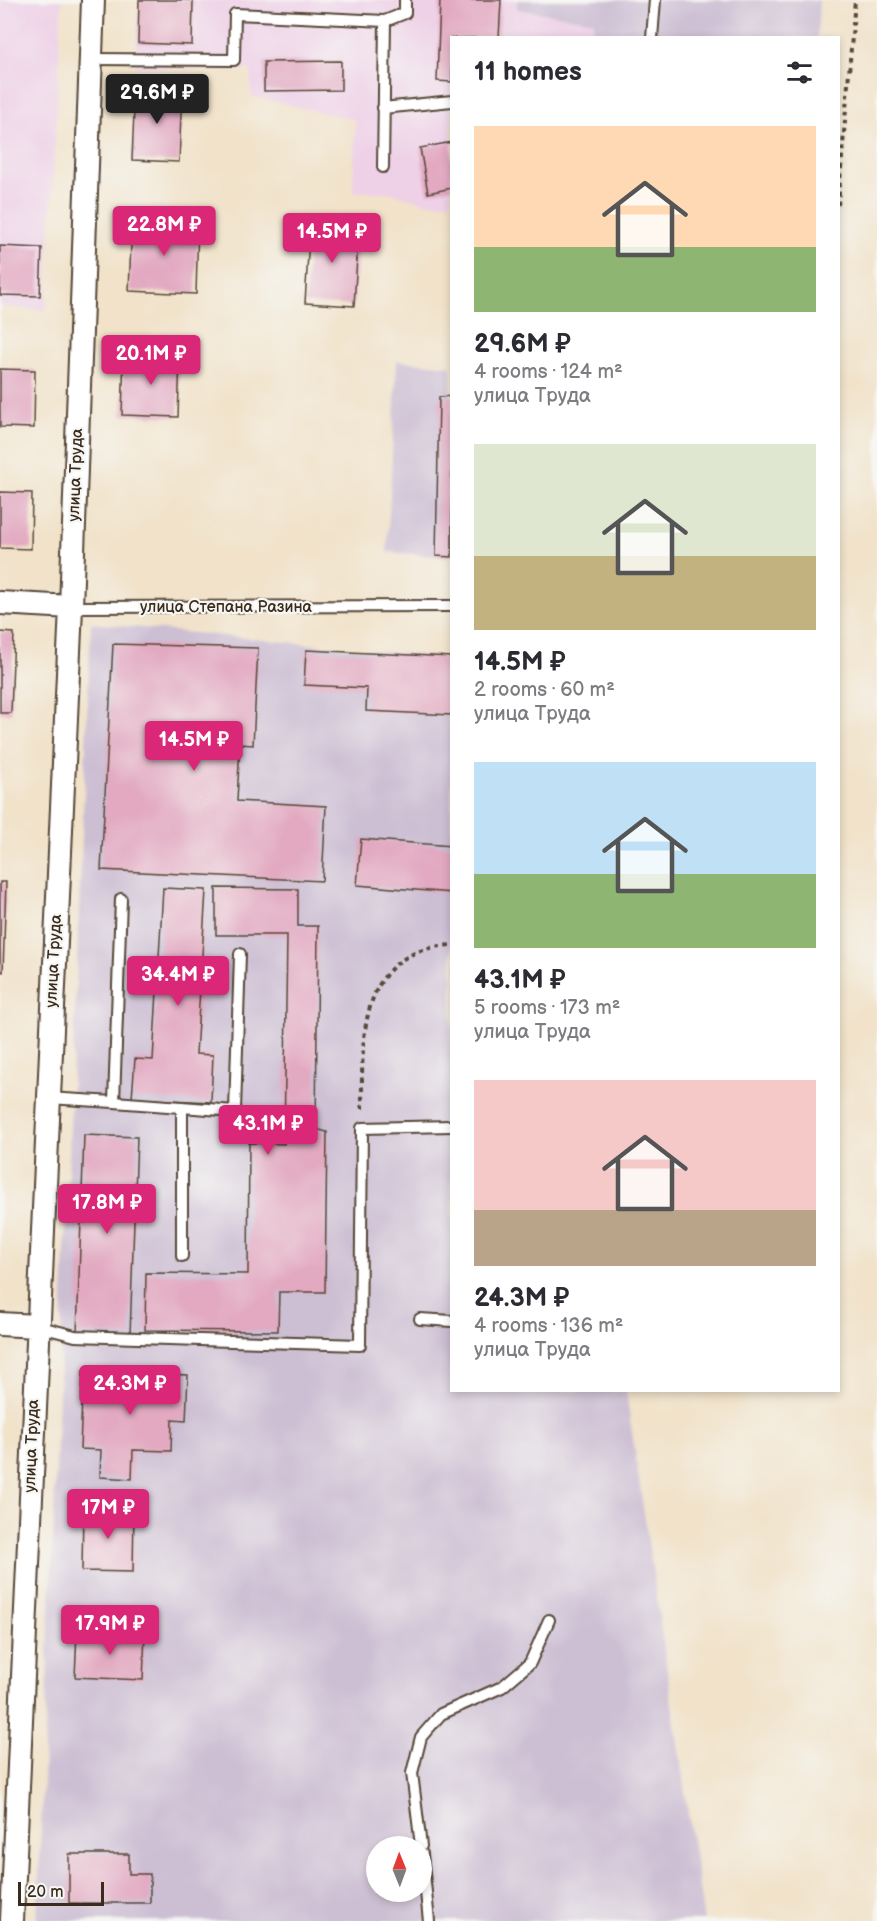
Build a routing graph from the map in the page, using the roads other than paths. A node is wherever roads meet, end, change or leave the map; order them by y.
1 (93, 0) edge
2 (405, 0) edge
3 (655, 0) edge
4 (385, 21) junction
5 (652, 36) edge
6 (91, 59) junction
7 (450, 101) edge
8 (383, 108) junction
9 (382, 167) dead end
10 (0, 603) edge
11 (450, 606) edge
12 (71, 607) junction
13 (121, 899) dead end
14 (240, 954) dead end
15 (48, 1098) junction
16 (114, 1102) junction
17 (182, 1107) junction
18 (450, 1126) edge
19 (182, 1256) dead end
20 (420, 1319) dead end
21 (450, 1321) edge
22 (0, 1324) edge
23 (37, 1326) junction
24 (549, 1620) dead end
25 (420, 1836) edge
26 (427, 1902) edge
27 (12, 1921) edge
28 (429, 1921) edge

1 - 6 street, улица Труда
2 - 4 lane
3 - 5 lane
4 - 6 lane
4 - 8 lane
6 - 12 street, улица Труда
7 - 8 lane
8 - 9 lane
10 - 12 street, улица Степана Разина
11 - 12 lane, улица Степана Разина
12 - 15 street, улица Труда
13 - 16 lane
14 - 17 lane
15 - 16 lane
15 - 23 street, улица Труда
16 - 17 lane
17 - 19 lane
18 - 23 lane
20 - 21 lane
22 - 23 street
23 - 27 street, улица Труда
24 - 25 lane
26 - 28 lane

